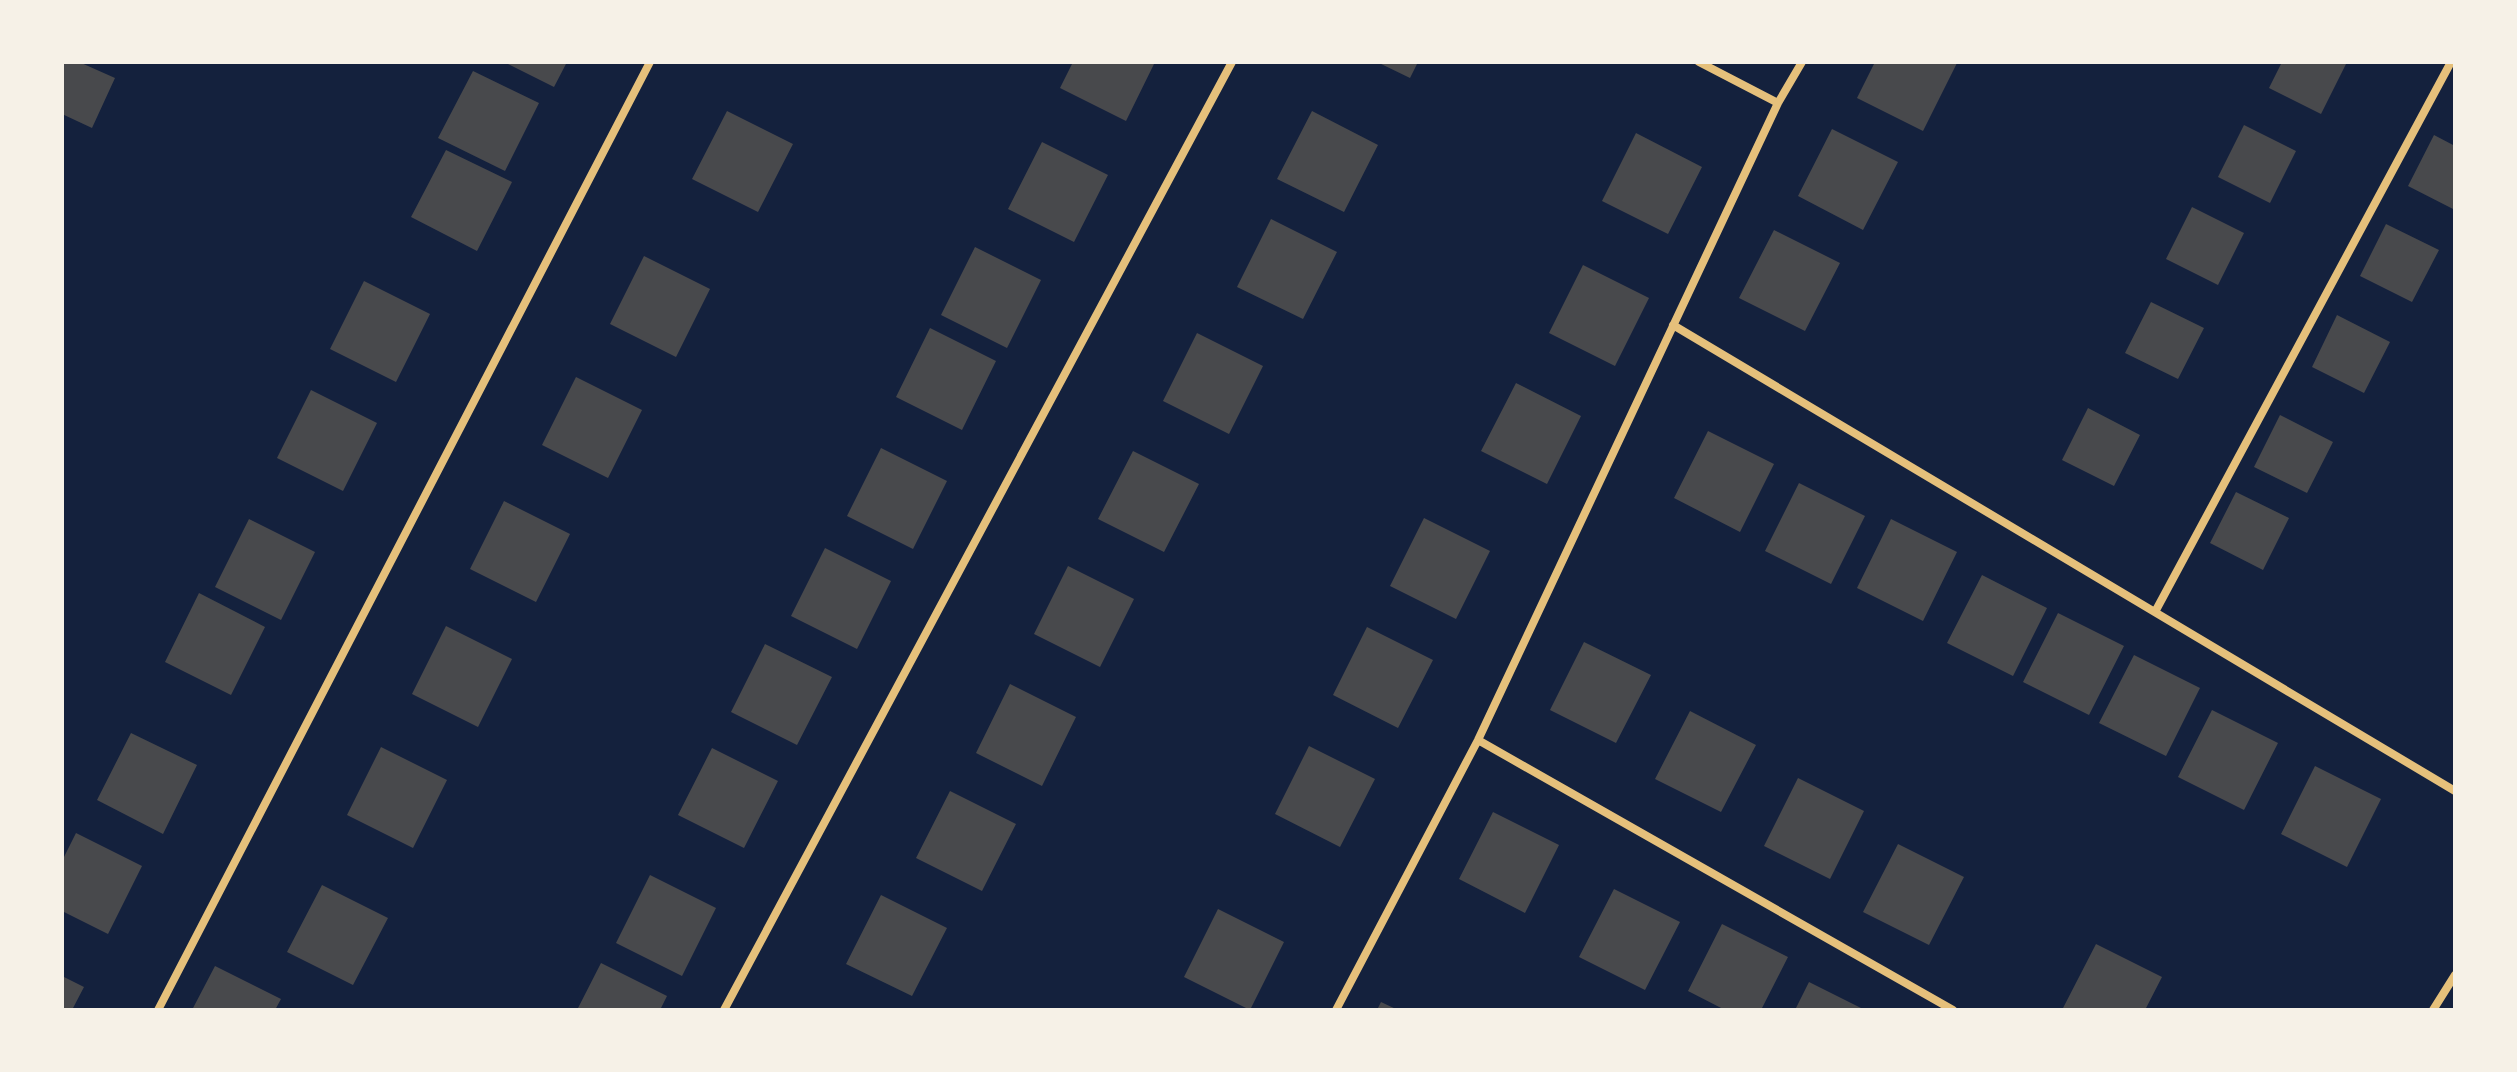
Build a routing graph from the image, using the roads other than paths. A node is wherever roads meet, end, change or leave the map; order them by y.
1 (650, 62) edge
2 (1232, 62) edge
3 (1699, 62) edge
4 (1802, 62) edge
5 (2451, 62) edge
6 (1778, 103) junction
7 (1673, 325) junction
8 (2155, 612) junction
9 (1478, 740) junction
10 (2455, 791) edge
11 (2455, 975) edge
12 (158, 1010) edge
13 (724, 1010) edge
14 (1336, 1010) edge
15 (1953, 1010) edge
16 (2433, 1010) edge

1 - 12 street
2 - 13 street
3 - 6 street
4 - 6 street
5 - 8 street
6 - 7 street
7 - 8 street
7 - 9 street
8 - 10 street
9 - 14 street
9 - 15 street
11 - 16 street

